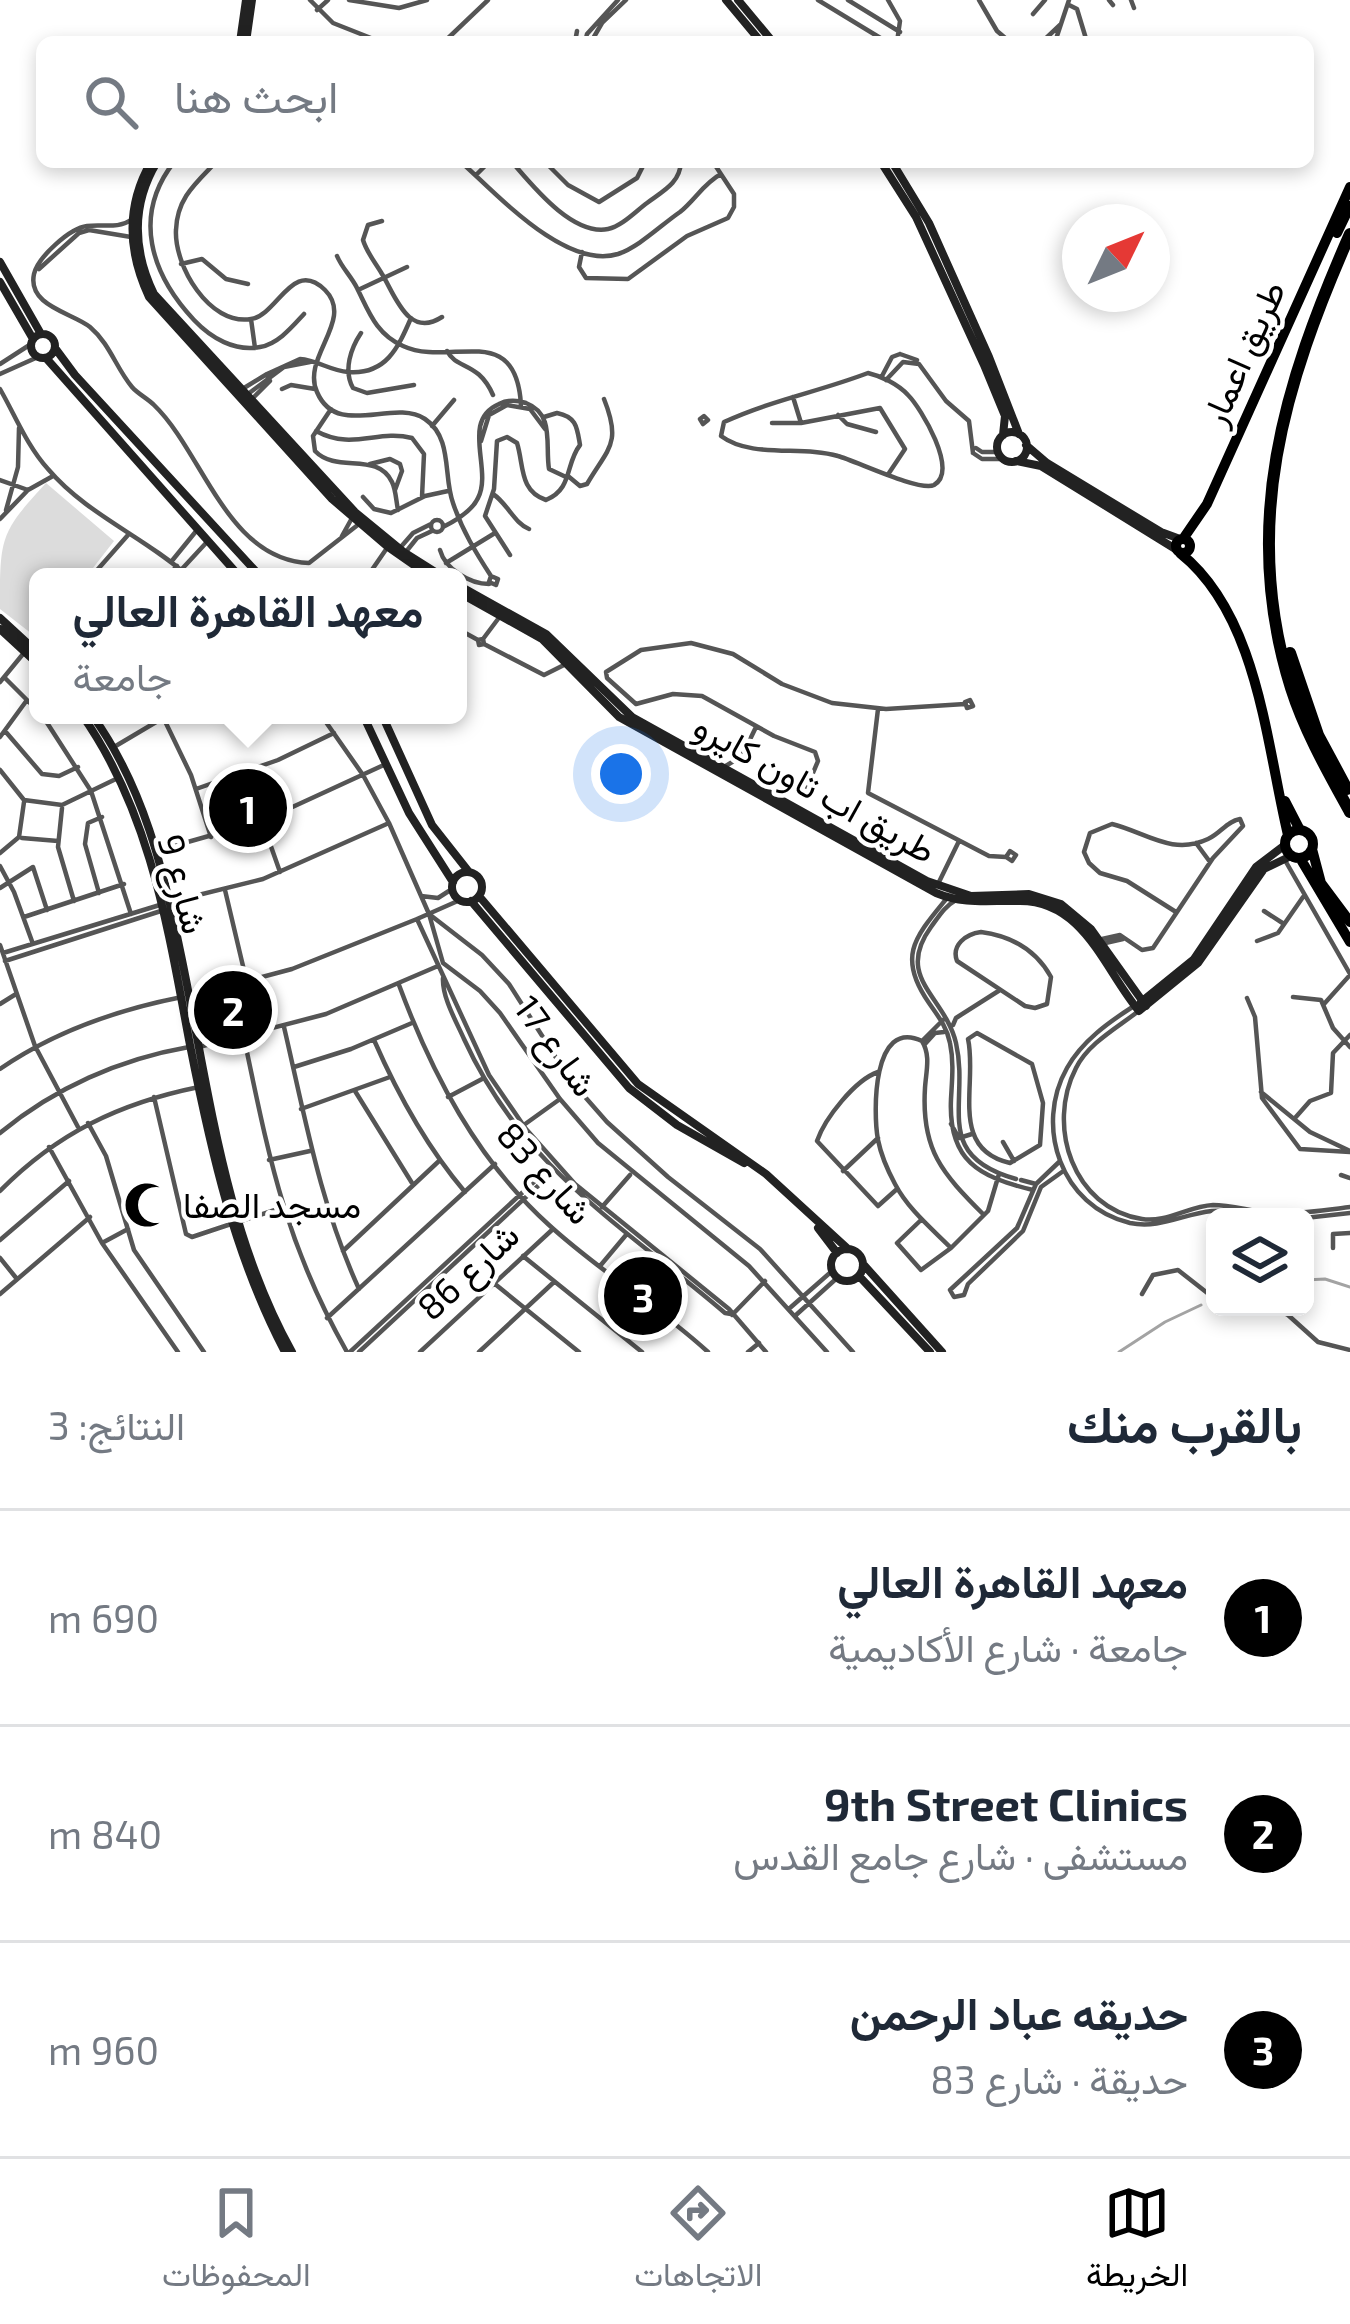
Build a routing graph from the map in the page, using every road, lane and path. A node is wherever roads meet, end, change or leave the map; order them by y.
1 (249, 0) edge
2 (326, 0) edge
3 (349, 0) edge
4 (427, 0) edge
5 (488, 0) edge
6 (622, 0) edge
7 (726, 0) edge
8 (738, 0) edge
9 (818, 0) edge
10 (848, 0) edge
11 (888, 0) edge
12 (979, 0) edge
13 (1045, 0) edge
14 (1132, 0) edge
15 (829, 3) edge
16 (1069, 3) edge
17 (314, 6) edge
18 (1133, 8) dead end
19 (1033, 14) dead end
20 (873, 16) junction
21 (1064, 19) junction
22 (866, 28) junction
23 (577, 31) dead end
24 (900, 32) junction
25 (358, 33) junction
26 (244, 36) edge
27 (357, 36) edge
28 (366, 36) edge
29 (450, 36) edge
30 (576, 36) edge
31 (591, 36) edge
32 (756, 36) edge
33 (768, 36) edge
34 (878, 36) edge
35 (899, 36) edge
36 (1003, 36) edge
37 (1048, 36) edge
38 (1057, 36) edge
39 (1085, 36) edge
40 (152, 168) edge
41 (170, 168) edge
42 (211, 168) edge
43 (467, 168) edge
44 (483, 168) edge
45 (518, 168) edge
46 (553, 168) edge
47 (641, 168) edge
48 (679, 168) edge
49 (717, 168) edge
50 (885, 168) edge
51 (896, 168) edge
52 (721, 174) junction
53 (476, 176) junction
54 (1350, 187) edge
55 (1350, 206) edge
56 (135, 220) junction
57 (382, 221) dead end
58 (104, 226) junction
59 (104, 234) junction
60 (1350, 234) edge
61 (131, 237) junction
62 (54, 252) junction
63 (582, 252) junction
64 (1350, 252) edge
65 (337, 256) dead end
66 (0, 262) edge
67 (181, 264) junction
68 (407, 267) dead end
69 (385, 277) junction
70 (0, 282) edge
71 (248, 284) dead end
72 (358, 290) junction
73 (161, 313) junction
74 (304, 314) dead end
75 (965, 314) junction
76 (442, 317) dead end
77 (411, 318) junction
78 (251, 320) junction
79 (184, 328) junction
80 (361, 333) dead end
81 (35, 339) junction
82 (400, 345) junction
83 (192, 346) junction
84 (55, 348) junction
85 (255, 348) junction
86 (447, 351) junction
87 (900, 354) junction
88 (42, 358) junction
89 (214, 361) junction
90 (316, 361) junction
91 (903, 362) junction
92 (987, 363) junction
93 (0, 364) edge
94 (890, 367) junction
95 (349, 372) junction
96 (0, 374) edge
97 (883, 379) junction
98 (414, 385) dead end
99 (0, 388) edge
100 (315, 388) junction
101 (282, 389) dead end
102 (250, 393) junction
103 (493, 395) dead end
104 (794, 397) junction
105 (604, 399) dead end
106 (454, 400) dead end
107 (521, 404) junction
108 (331, 409) junction
109 (852, 411) junction
110 (838, 415) junction
111 (544, 417) junction
112 (18, 419) junction
113 (772, 422) dead end
114 (801, 423) junction
115 (851, 424) junction
116 (432, 426) junction
117 (546, 430) junction
118 (316, 431) junction
119 (876, 431) dead end
120 (1019, 434) junction
121 (1003, 435) junction
122 (1026, 445) junction
123 (974, 451) junction
124 (995, 452) junction
125 (1016, 461) junction
126 (369, 464) junction
127 (888, 474) junction
128 (53, 476) junction
129 (567, 477) junction
130 (0, 480) edge
131 (15, 483) junction
132 (28, 490) junction
133 (395, 490) junction
134 (449, 491) junction
135 (493, 494) junction
136 (363, 497) dead end
137 (422, 497) junction
138 (6, 510) junction
139 (398, 511) junction
140 (458, 516) junction
141 (0, 519) edge
142 (356, 521) junction
143 (530, 529) dead end
144 (197, 530) junction
145 (495, 533) junction
146 (128, 535) junction
147 (207, 542) junction
148 (471, 545) junction
149 (1183, 546) junction
150 (388, 547) junction
151 (440, 550) dead end
152 (402, 551) junction
153 (510, 555) dead end
154 (446, 563) junction
155 (176, 566) junction
156 (99, 568) edge
157 (178, 568) edge
158 (232, 568) edge
159 (253, 568) edge
160 (374, 568) edge
161 (418, 568) edge
162 (429, 568) edge
163 (454, 568) edge
164 (467, 577) edge
165 (467, 592) edge
166 (467, 593) edge
167 (493, 609) junction
168 (503, 614) junction
169 (519, 616) junction
170 (0, 618) edge
171 (490, 627) junction
172 (0, 629) edge
173 (467, 634) edge
174 (482, 641) junction
175 (29, 646) edge
176 (27, 648) junction
177 (29, 651) edge
178 (566, 660) junction
179 (2, 680) edge
180 (593, 686) junction
181 (28, 700) joint
182 (964, 704) dead end
183 (878, 709) junction
184 (619, 716) junction
185 (48, 724) edge
186 (88, 724) edge
187 (98, 724) edge
188 (151, 724) edge
189 (168, 724) edge
190 (328, 724) edge
191 (368, 724) edge
192 (386, 724) edge
193 (756, 727) junction
194 (653, 730) junction
195 (334, 733) junction
196 (2, 734) edge
197 (114, 747) junction
198 (672, 747) junction
199 (691, 751) junction
200 (736, 761) junction
201 (387, 763) junction
202 (78, 767) junction
203 (722, 768) junction
204 (0, 770) edge
205 (363, 775) junction
206 (737, 776) junction
207 (120, 777) junction
208 (809, 780) dead end
209 (196, 789) junction
210 (91, 791) junction
211 (1350, 796) edge
212 (24, 800) junction
213 (62, 805) junction
214 (780, 807) junction
215 (801, 812) junction
216 (1350, 812) edge
217 (103, 817) junction
218 (262, 820) junction
219 (389, 823) junction
220 (827, 833) junction
221 (846, 836) junction
222 (19, 837) junction
223 (211, 837) junction
224 (58, 841) junction
225 (959, 841) junction
226 (1196, 843) junction
227 (1290, 847) junction
228 (1312, 850) junction
229 (156, 851) junction
230 (0, 853) edge
231 (1006, 857) dead end
232 (1210, 862) junction
233 (0, 866) edge
234 (280, 872) junction
235 (470, 872) junction
236 (940, 874) junction
237 (9, 881) junction
238 (124, 884) junction
239 (925, 884) junction
240 (453, 885) junction
241 (0, 888) edge
242 (225, 890) junction
243 (938, 890) junction
244 (99, 893) junction
245 (421, 896) junction
246 (971, 896) junction
247 (1303, 897) junction
248 (470, 899) junction
249 (952, 899) junction
250 (74, 901) junction
251 (166, 905) junction
252 (938, 908) junction
253 (47, 910) junction
254 (1264, 911) dead end
255 (1176, 912) junction
256 (131, 914) junction
257 (429, 914) junction
258 (24, 917) junction
259 (417, 919) junction
260 (1350, 922) edge
261 (1284, 924) junction
262 (1257, 941) dead end
263 (1350, 942) edge
264 (33, 944) junction
265 (1098, 944) junction
266 (0, 945) edge
267 (4, 957) edge
268 (440, 965) junction
269 (1350, 974) edge
270 (247, 982) junction
271 (399, 985) junction
272 (998, 988) junction
273 (16, 994) junction
274 (186, 996) junction
275 (1292, 997) dead end
276 (1247, 998) dead end
277 (0, 1004) edge
278 (1324, 1004) junction
279 (1140, 1006) junction
280 (956, 1018) junction
281 (944, 1019) junction
282 (413, 1022) junction
283 (284, 1027) junction
284 (949, 1029) junction
285 (1346, 1037) edge
286 (244, 1038) junction
287 (374, 1040) junction
288 (923, 1043) junction
289 (35, 1046) junction
290 (195, 1047) junction
291 (1350, 1047) edge
292 (293, 1067) junction
293 (0, 1069) edge
294 (878, 1072) junction
295 (390, 1077) junction
296 (486, 1077) junction
297 (199, 1088) junction
298 (355, 1091) junction
299 (1261, 1091) junction
300 (60, 1092) junction
301 (448, 1096) junction
302 (154, 1097) junction
303 (560, 1099) junction
304 (301, 1109) junction
305 (1294, 1118) junction
306 (88, 1123) junction
307 (951, 1124) junction
308 (520, 1127) junction
309 (79, 1128) junction
310 (1052, 1131) junction
311 (1062, 1131) junction
312 (971, 1132) junction
313 (0, 1133) edge
314 (960, 1134) junction
315 (878, 1138) junction
316 (1003, 1142) dead end
317 (49, 1147) junction
318 (310, 1150) junction
319 (1350, 1151) edge
320 (269, 1160) junction
321 (439, 1161) junction
322 (1014, 1161) junction
323 (1059, 1162) junction
324 (495, 1164) junction
325 (554, 1168) junction
326 (843, 1171) junction
327 (0, 1172) edge
328 (1064, 1172) junction
329 (632, 1173) junction
330 (1341, 1175) dead end
331 (998, 1177) junction
332 (1045, 1177) junction
333 (1350, 1178) edge
334 (70, 1180) junction
335 (10, 1181) junction
336 (413, 1185) junction
337 (1035, 1187) junction
338 (897, 1189) junction
339 (0, 1190) edge
340 (465, 1192) junction
341 (522, 1197) junction
342 (1098, 1201) junction
343 (700, 1203) junction
344 (281, 1208) junction
345 (600, 1209) junction
346 (1350, 1210) edge
347 (1206, 1213) edge
348 (984, 1215) junction
349 (1314, 1216) edge
350 (90, 1217) junction
351 (691, 1218) junction
352 (922, 1219) junction
353 (235, 1223) junction
354 (553, 1228) junction
355 (128, 1229) junction
356 (1350, 1233) edge
357 (626, 1235) junction
358 (0, 1240) edge
359 (102, 1244) junction
360 (951, 1248) junction
361 (1333, 1248) dead end
362 (842, 1251) junction
363 (342, 1252) junction
364 (656, 1255) junction
365 (523, 1256) junction
366 (0, 1258) edge
367 (863, 1264) junction
368 (600, 1266) junction
369 (676, 1274) junction
370 (835, 1275) junction
371 (859, 1276) junction
372 (17, 1279) junction
373 (765, 1281) junction
374 (554, 1282) junction
375 (494, 1283) junction
376 (358, 1289) junction
377 (1206, 1292) edge
378 (0, 1294) edge
379 (804, 1294) junction
380 (1142, 1294) dead end
381 (411, 1301) junction
382 (811, 1301) junction
383 (653, 1306) junction
384 (790, 1308) junction
385 (524, 1310) junction
386 (732, 1314) junction
387 (796, 1315) junction
388 (1289, 1316) edge
389 (327, 1318) junction
390 (698, 1343) junction
391 (633, 1345) junction
392 (762, 1349) edge
393 (1350, 1350) edge
394 (178, 1352) edge
395 (204, 1352) edge
396 (288, 1352) edge
397 (348, 1352) edge
398 (359, 1352) edge
399 (420, 1352) edge
400 (479, 1352) edge
401 (579, 1352) edge
402 (627, 1352) edge
403 (643, 1352) edge
404 (688, 1352) edge
405 (708, 1352) edge
406 (748, 1352) edge
407 (827, 1352) edge
408 (854, 1352) edge
409 (930, 1352) edge
410 (943, 1352) edge

1 - 26 street
2 - 17 street
3 - 4 street
5 - 29 street
6 - 31 street
7 - 32 street
8 - 33 street
9 - 15 street
10 - 20 street
11 - 24 street
12 - 36 street
13 - 19 street
14 - 18 street
15 - 22 street
16 - 21 street
16 - 39 street
17 - 25 street
20 - 22 street
20 - 24 street
21 - 37 street
21 - 38 street
22 - 34 street
23 - 30 street
24 - 35 street
25 - 27 street
25 - 28 street
40 - 56 street
41 - 85 street
42 - 67 street
43 - 53 street
44 - 53 street
45 - 48 street
46 - 47 street
49 - 52 street
50 - 75 street
51 - 75 street
52 - 63 street
52 - 63 street
53 - 63 street
54 - 149 main road, طريق اعمار
55 - 149 main road, طريق اعمار
56 - 58 street
56 - 61 street
56 - 79 street
57 - 69 street
58 - 59 street
58 - 62 street
59 - 61 street
59 - 62 street
60 - 216 highway
61 - 73 street
62 - 142 street
64 - 211 highway
65 - 72 street
66 - 81 street
67 - 71 street
67 - 78 street
68 - 69 street
69 - 72 street
69 - 77 street
70 - 81 street
72 - 82 street
73 - 79 street
73 - 83 street
74 - 85 street
75 - 92 street
76 - 77 street
77 - 82 street
78 - 85 street
78 - 90 street
79 - 89 street
80 - 95 street
81 - 84 street
81 - 88 street
81 - 93 street
82 - 86 street
82 - 95 street
83 - 89 street
83 - 142 street
84 - 88 street
84 - 159 street
86 - 103 street
86 - 107 street
87 - 91 street
87 - 94 street
87 - 123 street
88 - 96 street
88 - 144 street
89 - 102 street
90 - 95 street
90 - 100 street
90 - 102 street
91 - 94 street
91 - 123 street
92 - 120 street
92 - 121 street
94 - 97 street
95 - 98 street
97 - 104 street
97 - 127 street
99 - 112 street
100 - 101 street
100 - 108 street
102 - 152 street
104 - 114 street
104 - 127 street
105 - 129 street
106 - 116 street
107 - 111 street
107 - 117 street
107 - 140 street
108 - 116 street
108 - 118 street
109 - 110 street
109 - 115 street
109 - 127 street
110 - 114 street
110 - 115 street
111 - 117 street
111 - 129 street
112 - 128 street
112 - 131 street
113 - 114 street
115 - 119 street
116 - 134 street
117 - 129 street
118 - 126 street
118 - 137 street
120 - 121 street
120 - 122 street
121 - 124 street
122 - 125 street
122 - 149 street
123 - 124 street
123 - 124 street
124 - 125 street
125 - 149 street
126 - 133 street
126 - 133 street
128 - 132 street
128 - 146 street
129 - 135 street
130 - 131 street
131 - 132 street
131 - 138 street
132 - 138 street
133 - 139 street
134 - 137 street
134 - 140 street
135 - 143 street
135 - 145 street
136 - 139 street
137 - 139 street
138 - 141 street
140 - 148 street
140 - 152 street
142 - 150 street
144 - 147 street
144 - 155 street
145 - 148 street
145 - 153 street
146 - 155 street
146 - 156 street
147 - 155 street
147 - 158 street
148 - 154 street
148 - 164 street
149 - 227 main road
150 - 152 street
150 - 160 street
150 - 161 street
151 - 154 street
152 - 162 street
154 - 163 street
155 - 157 street
165 - 169 street, طريق اب تاون كايرو
166 - 167 street, طريق اب تاون كايرو
167 - 168 street, طريق اب تاون كايرو
167 - 169 street
167 - 171 street
168 - 171 street
168 - 178 street, طريق اب تاون كايرو
169 - 180 street, طريق اب تاون كايرو
170 - 176 street
171 - 174 street
172 - 176 street
173 - 174 street
174 - 178 street
175 - 176 street
176 - 177 street
176 - 179 street
178 - 180 street, طريق اب تاون كايرو
179 - 181 street
180 - 184 street, طريق اب تاون كايرو
180 - 194 street, طريق اب تاون كايرو
181 - 196 street
182 - 183 street
183 - 193 street
183 - 225 street
184 - 194 street
184 - 198 street, طريق اب تاون كايرو
185 - 202 street
186 - 207 street, شارع 9
187 - 197 street, شارع 9
188 - 197 street
189 - 209 street
190 - 195 street
191 - 201 street
192 - 235 street
193 - 200 street
193 - 208 street
194 - 199 street, طريق اب تاون كايرو
195 - 205 street
195 - 209 street
196 - 202 street
197 - 229 street, شارع 9
198 - 199 street
198 - 214 street, طريق اب تاون كايرو
199 - 203 street, طريق اب تاون كايرو
200 - 203 street
200 - 206 street
201 - 205 street
201 - 240 street
202 - 210 street
203 - 206 street, طريق اب تاون كايرو
204 - 212 street
205 - 218 street
205 - 219 street
206 - 215 street, طريق اب تاون كايرو
207 - 210 street
207 - 251 street, شارع 9
209 - 223 street
210 - 213 street
210 - 217 street
212 - 213 street
212 - 222 street
213 - 224 street
214 - 215 street
214 - 220 street, طريق اب تاون كايرو
215 - 221 street, طريق اب تاون كايرو
217 - 238 street
217 - 244 street
218 - 223 street
218 - 234 street
219 - 234 street
219 - 245 street
220 - 221 street
220 - 239 street, طريق اب تاون كايرو
221 - 239 street, طريق اب تاون كايرو
222 - 224 street
222 - 230 street
223 - 229 street
224 - 250 street
225 - 231 street
225 - 236 street
226 - 232 street
226 - 232 street
226 - 255 street
227 - 228 main road
227 - 228 main road
227 - 247 street
227 - 263 main road
227 - 279 street
228 - 260 main road
229 - 251 street, شارع 9
232 - 255 street
233 - 237 street
234 - 242 street
235 - 240 street
235 - 248 street
236 - 239 street
236 - 243 street
237 - 241 street
237 - 253 street
237 - 258 street
238 - 244 street
238 - 256 street
239 - 243 street, طريق اب تاون كايرو
240 - 245 street
240 - 248 street
242 - 251 street
242 - 270 street
243 - 246 street, طريق اب تاون كايرو
243 - 249 street, طريق اب تاون كايرو
243 - 252 street
244 - 250 street
245 - 257 street
246 - 249 street
246 - 265 street, طريق اب تاون كايرو
247 - 261 street
247 - 269 street
248 - 257 street
248 - 362 street
249 - 252 street
249 - 265 street, طريق اب تاون كايرو
249 - 281 street
250 - 253 street
251 - 256 street
251 - 267 street
251 - 274 street, شارع 9
252 - 281 street
253 - 258 street
254 - 261 street
255 - 265 street
256 - 264 street
257 - 259 street
257 - 268 street
257 - 343 street
258 - 264 street
259 - 268 street
259 - 270 street
261 - 262 street
264 - 267 street
265 - 279 street, طريق اب تاون كايرو
266 - 267 street
267 - 273 street
268 - 271 street
268 - 296 street
268 - 303 street, شارع 17
269 - 278 street
270 - 274 street
271 - 282 street, شارع 83
271 - 283 street
272 - 272 street
272 - 280 street
273 - 277 street
273 - 289 street
274 - 289 street
274 - 290 street, شارع 9
275 - 278 street
276 - 299 street
278 - 285 street
279 - 310 street
279 - 311 street
280 - 281 street
280 - 284 street
281 - 284 street
281 - 288 street
282 - 287 street
282 - 301 street, شارع 83
283 - 286 street
283 - 292 street
284 - 288 street
284 - 307 street
284 - 314 street
285 - 291 street
285 - 305 street
286 - 290 street
286 - 320 street
287 - 292 street
287 - 295 street
288 - 294 street
288 - 348 street
289 - 293 street
289 - 300 street
290 - 297 street, شارع 9
290 - 300 street
290 - 353 street, شارع 9
292 - 304 street
294 - 315 street
294 - 326 street
295 - 298 street
295 - 321 street
296 - 301 street
296 - 308 street
297 - 302 street
297 - 353 street, شارع 9
298 - 304 street
298 - 336 street
299 - 305 street
299 - 319 street
300 - 309 street
300 - 313 street
301 - 324 street, شارع 83
302 - 306 street
302 - 353 street
303 - 308 street
303 - 329 street, شارع 17
304 - 318 street
305 - 319 street
306 - 309 street
306 - 355 street
307 - 314 street
307 - 331 street
308 - 325 street
309 - 317 street
310 - 311 street
310 - 323 street
311 - 342 street
312 - 314 street
312 - 322 street
312 - 322 street
314 - 331 street
315 - 326 street
315 - 338 street
316 - 322 street
317 - 334 street
317 - 335 street
318 - 320 street
318 - 363 street
320 - 344 street
321 - 336 street
321 - 340 street
323 - 328 street
323 - 332 street
324 - 340 street
324 - 341 street, شارع 83
325 - 341 street
325 - 345 street
326 - 338 street
327 - 335 street
328 - 332 street
328 - 342 street
329 - 345 street
329 - 351 street, شارع 17
330 - 333 street
331 - 337 street
331 - 337 street
331 - 348 street
332 - 337 street
332 - 337 street
334 - 350 street
334 - 358 street
335 - 339 street
336 - 363 street
338 - 352 street
340 - 376 street
341 - 354 street, شارع 83
341 - 381 street
342 - 346 street
342 - 347 street
343 - 351 street
343 - 379 street
344 - 353 street
344 - 389 street
345 - 357 street
345 - 364 street
346 - 349 street
348 - 360 street
350 - 359 street
350 - 372 street
351 - 373 street, شارع 17
352 - 360 street
352 - 360 street
353 - 396 street, شارع 9
354 - 365 street, شارع 86
354 - 368 street, شارع 83
355 - 359 street
355 - 395 street
356 - 361 street
357 - 364 street
357 - 368 street
359 - 394 street
362 - 367 street
362 - 370 street
363 - 376 street
364 - 369 street
364 - 386 street
365 - 374 street
365 - 375 street, شارع 86
366 - 372 street
367 - 371 street
367 - 410 street
368 - 383 street, شارع 83
369 - 383 street
369 - 386 street
370 - 371 street
370 - 379 street
370 - 382 street
371 - 409 street
372 - 378 street
373 - 384 street, شارع 17
373 - 386 street
374 - 385 street
374 - 391 street
375 - 385 street
375 - 399 street, شارع 86
376 - 389 street
377 - 380 street
379 - 382 street
379 - 384 street
381 - 397 street
381 - 398 street
382 - 387 street
382 - 408 street
383 - 390 street, شارع 83
384 - 387 street, شارع 17
385 - 400 street
385 - 401 street
386 - 392 street
387 - 407 street, شارع 17
388 - 393 street
389 - 397 street
390 - 404 street
390 - 405 street, شارع 83
391 - 402 street
391 - 403 street
392 - 406 street

